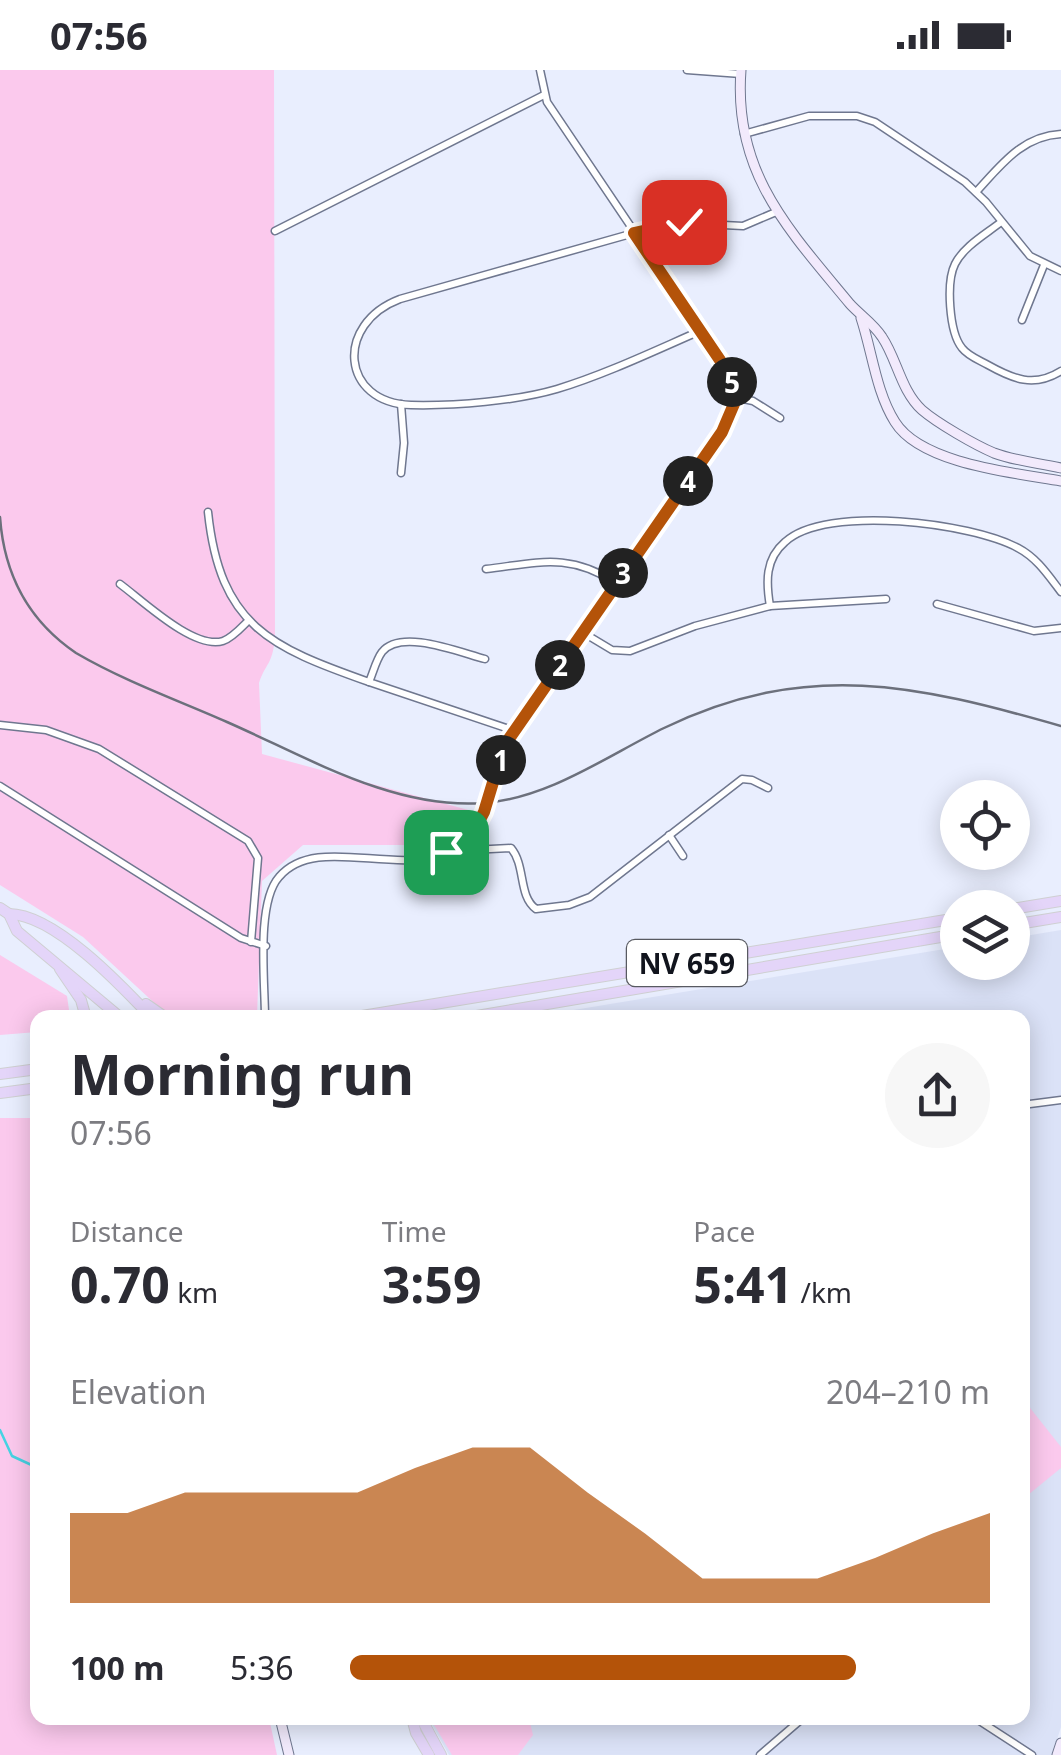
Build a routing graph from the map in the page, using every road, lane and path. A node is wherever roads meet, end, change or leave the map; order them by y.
1 (540, 70) edge
2 (687, 70) edge
3 (741, 72) edge
4 (544, 95) junction
5 (744, 134) junction
6 (1061, 134) edge
7 (976, 192) junction
8 (776, 212) junction
9 (1001, 222) junction
10 (276, 231) dead end
11 (634, 233) junction
12 (1044, 265) junction
13 (1061, 271) edge
14 (860, 315) junction
15 (1022, 320) dead end
16 (700, 330) junction
17 (1061, 371) edge
18 (734, 397) junction
19 (401, 404) junction
20 (780, 418) dead end
21 (1061, 468) edge
22 (401, 473) dead end
23 (1061, 481) edge
24 (208, 512) dead end
25 (486, 568) dead end
26 (1058, 582) edge
27 (120, 584) dead end
28 (616, 584) junction
29 (1061, 592) edge
30 (886, 599) dead end
31 (937, 604) dead end
32 (770, 606) junction
33 (248, 621) junction
34 (1061, 628) edge
35 (582, 632) junction
36 (486, 659) dead end
37 (368, 682) junction
38 (0, 725) edge
39 (515, 731) junction
40 (0, 786) edge
41 (768, 788) dead end
42 (668, 835) junction
43 (446, 852) junction
44 (683, 856) dead end
45 (1061, 901) edge
46 (1030, 906) edge
47 (4, 911) edge
48 (1061, 916) edge
49 (940, 921) edge
50 (1030, 922) edge
51 (940, 937) edge
52 (251, 942) junction
53 (266, 946) junction
54 (54, 960) junction
55 (128, 993) junction
56 (84, 1010) edge
57 (112, 1010) edge
58 (144, 1010) edge
59 (154, 1010) edge
60 (265, 1010) edge
61 (399, 1010) edge
62 (512, 1010) edge
63 (30, 1089) edge
64 (0, 1093) edge
65 (1061, 1100) edge
66 (1030, 1103) edge
67 (282, 1725) edge
68 (414, 1725) edge
69 (425, 1725) edge
70 (795, 1725) edge
71 (986, 1725) edge
72 (1061, 1743) edge
73 (289, 1755) edge
74 (429, 1755) edge
75 (441, 1755) edge
76 (760, 1755) edge
77 (1032, 1755) edge
78 (1057, 1755) edge

1 - 4 street
2 - 3 street
3 - 5 street
4 - 10 street
4 - 11 street
5 - 7 street
5 - 8 street
6 - 7 street
7 - 9 street
8 - 11 street
8 - 14 street
9 - 12 street
9 - 17 street
11 - 16 street
11 - 19 street
12 - 13 street
12 - 15 street
14 - 21 street
14 - 23 street
16 - 18 street
16 - 19 street
18 - 20 street
18 - 28 street
19 - 22 street
24 - 33 street
25 - 28 street
26 - 29 street
26 - 32 street
27 - 33 street
28 - 35 street
30 - 32 street
31 - 34 street
32 - 35 street
33 - 37 street
35 - 39 street
36 - 37 street
37 - 39 street
38 - 52 street
39 - 43 street
40 - 52 street
41 - 42 street
42 - 43 street
42 - 44 street
43 - 53 street
45 - 46 main road
47 - 54 main road
47 - 55 main road
48 - 50 main road
49 - 61 main road, NV 659
51 - 62 main road, NV 659
52 - 53 street
53 - 60 street
54 - 56 main road
54 - 57 main road
55 - 58 main road
55 - 59 main road
63 - 64 main road
65 - 66 street
67 - 73 street
68 - 74 main road
69 - 75 main road
70 - 76 street
71 - 77 street
72 - 78 street

